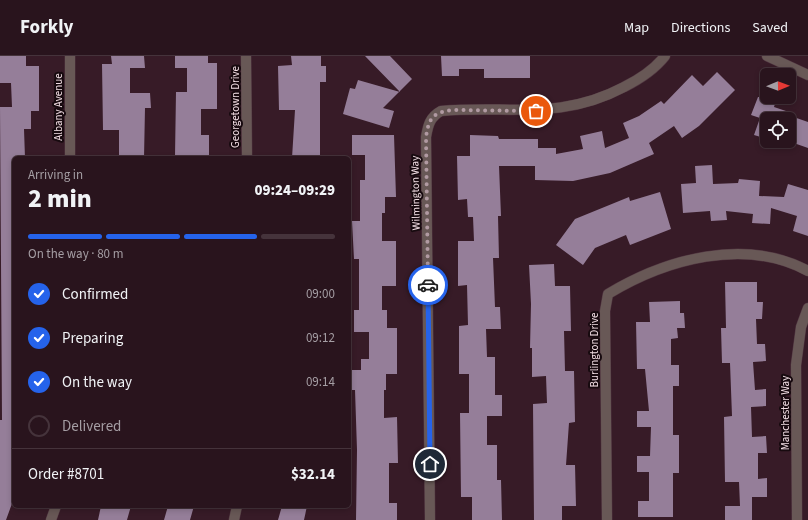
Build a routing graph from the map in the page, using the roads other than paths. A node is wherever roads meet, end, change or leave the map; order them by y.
1 (70, 56) edge
2 (246, 56) edge
3 (665, 56) edge
4 (767, 56) edge
5 (808, 75) edge
6 (70, 156) edge
7 (247, 156) edge
8 (808, 271) edge
9 (808, 308) edge
10 (55, 508) edge
11 (237, 508) edge
12 (51, 520) edge
13 (234, 520) edge
14 (430, 520) edge
15 (607, 520) edge
16 (797, 520) edge

1 - 6 street, Albany Avenue
2 - 7 street, Georgetown Drive
3 - 14 street, Wilmington Way
4 - 5 street
8 - 15 street, Burlington Drive
9 - 16 street, Manchester Way
10 - 12 street
11 - 13 street

